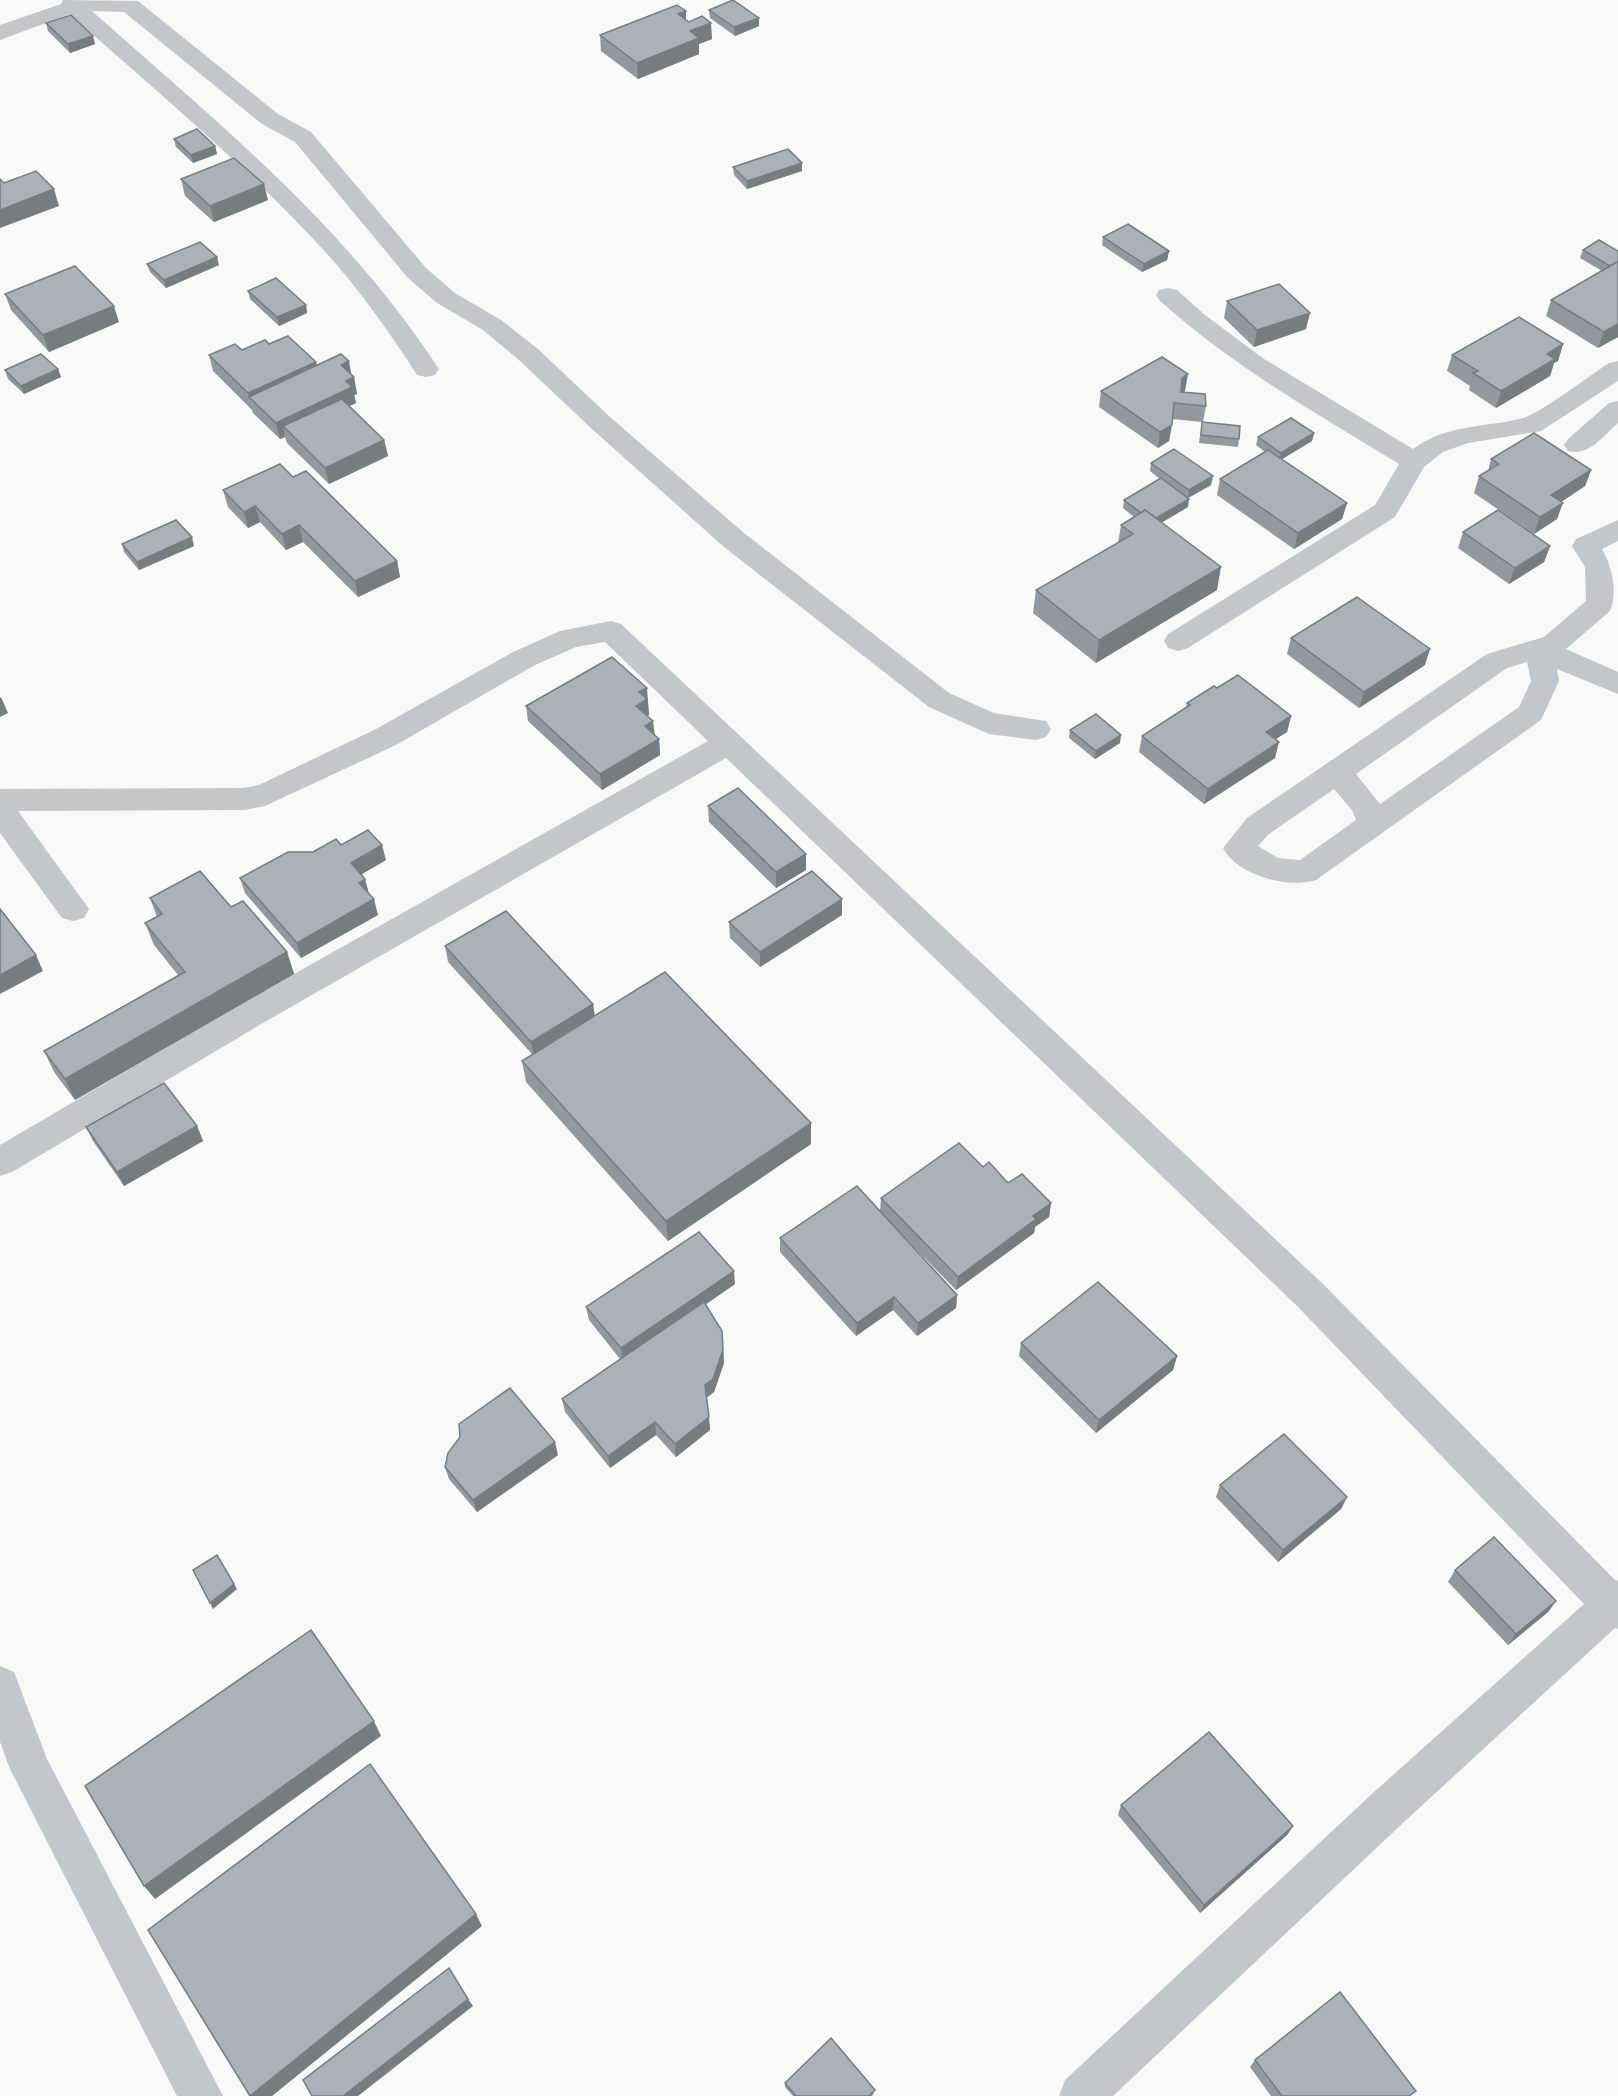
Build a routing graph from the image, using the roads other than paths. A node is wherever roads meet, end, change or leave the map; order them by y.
1 (71, 4) junction
2 (0, 33) edge
3 (245, 128) junction
4 (374, 258) junction
5 (1168, 295) dead end
6 (426, 369) dead end
7 (1618, 369) edge
8 (1618, 410) edge
9 (1577, 445) dead end
10 (1414, 460) junction
11 (1618, 529) edge
12 (1609, 609) edge
13 (1178, 641) dead end
14 (1539, 649) junction
15 (1618, 684) edge
16 (1036, 729) dead end
17 (728, 743) junction
18 (1337, 772) junction
19 (0, 801) edge
20 (0, 810) edge
21 (1373, 825) junction
22 (73, 909) dead end
23 (0, 1162) edge
24 (1616, 1605) edge
25 (0, 1686) edge
26 (201, 2096) edge
27 (1081, 2096) edge

1 - 2 street
1 - 3 street
1 - 3 street
3 - 4 street
3 - 4 street
4 - 6 street
4 - 16 street
5 - 10 street
7 - 10 street
8 - 9 street
10 - 13 street
11 - 12 street
12 - 14 street
14 - 15 street
14 - 18 street
14 - 21 street
17 - 19 street
17 - 23 street
17 - 24 street
18 - 21 street
18 - 21 street
20 - 22 street
24 - 27 street
25 - 26 street

